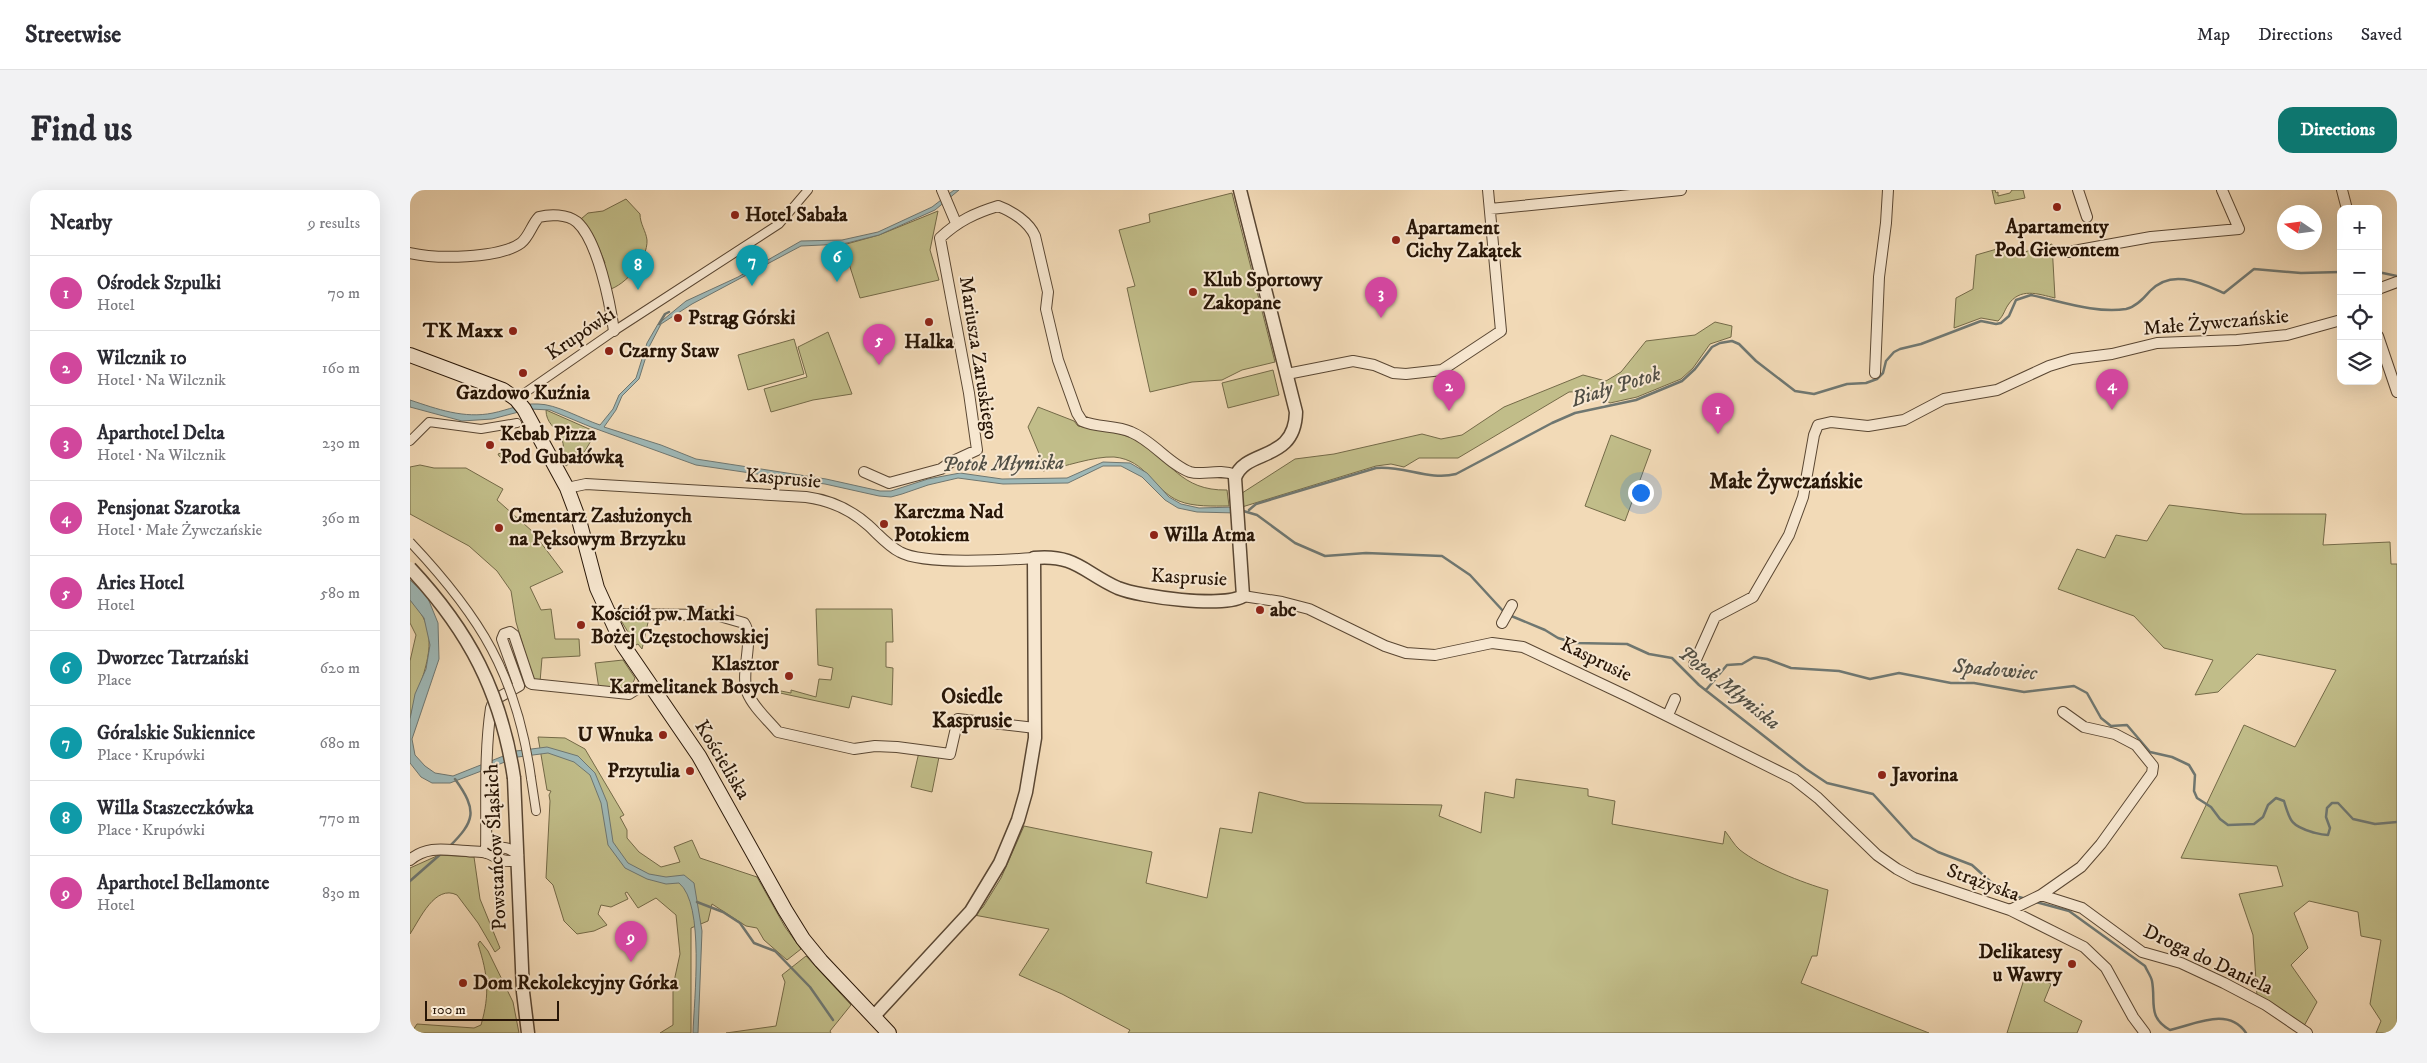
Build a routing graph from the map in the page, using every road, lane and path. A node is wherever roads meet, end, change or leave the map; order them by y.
1 (808, 190) edge
2 (1240, 190) edge
3 (1488, 190) edge
4 (1681, 190) edge
5 (1888, 190) edge
6 (2078, 190) edge
7 (2222, 190) edge
8 (2342, 190) edge
9 (943, 193) edge
10 (2346, 205) edge
11 (1490, 209) junction
12 (2087, 217) dead end
13 (956, 223) junction
14 (2068, 252) dead end
15 (410, 253) edge
16 (2397, 282) edge
17 (2382, 288) edge
18 (2337, 321) edge
19 (614, 331) junction
20 (2379, 340) edge
21 (410, 355) edge
22 (1875, 373) dead end
23 (1287, 374) junction
24 (2397, 392) edge
25 (520, 410) junction
26 (410, 441) edge
27 (864, 472) dead end
28 (1236, 475) junction
29 (566, 488) junction
30 (410, 542) edge
31 (1034, 558) junction
32 (410, 568) edge
33 (1242, 596) junction
34 (1512, 605) dead end
35 (608, 614) junction
36 (1502, 623) dead end
37 (1694, 664) dead end
38 (648, 682) junction
39 (1675, 699) dead end
40 (2063, 712) dead end
41 (1668, 716) junction
42 (1035, 728) junction
43 (1794, 779) joint
44 (536, 810) dead end
45 (486, 853) junction
46 (518, 856) junction
47 (410, 860) edge
48 (2038, 896) junction
49 (2010, 910) junction
50 (874, 1016) junction
51 (528, 1033) edge
52 (889, 1033) edge
53 (2145, 1033) edge
54 (2307, 1033) edge

1 - 19 street, Krupówki
2 - 23 street
3 - 11 street
4 - 11 street
5 - 22 street
6 - 12 street
7 - 14 street
8 - 10 street
9 - 13 street
11 - 23 street
13 - 27 street, Mariusza Zaruskiego
13 - 28 street
15 - 19 street
16 - 17 street
18 - 37 street, Małe Żywczańskie
19 - 25 street, Krupówki
20 - 24 street
21 - 25 main road
23 - 28 street
25 - 26 street
25 - 29 main road, Kościeliska
28 - 33 street
29 - 31 street, Kasprusie
29 - 35 main road, Kościeliska
30 - 44 street, Powstańców Śląskich, bridge
31 - 33 street, Kasprusie
31 - 42 street
32 - 46 street, Powstańców Śląskich, bridge
33 - 41 street, Kasprusie
34 - 36 street
35 - 38 main road, Kościeliska
35 - 42 street
38 - 45 street
38 - 50 main road, Kościeliska
39 - 41 street
40 - 48 street
41 - 43 street, Kasprusie
42 - 50 street
43 - 49 street, Strążyska
45 - 46 street
45 - 47 street
46 - 51 street, Powstańców Śląskich
48 - 49 street
48 - 54 street, Droga do Daniela
49 - 53 street, Strążyska
50 - 52 main road, Kościeliska

